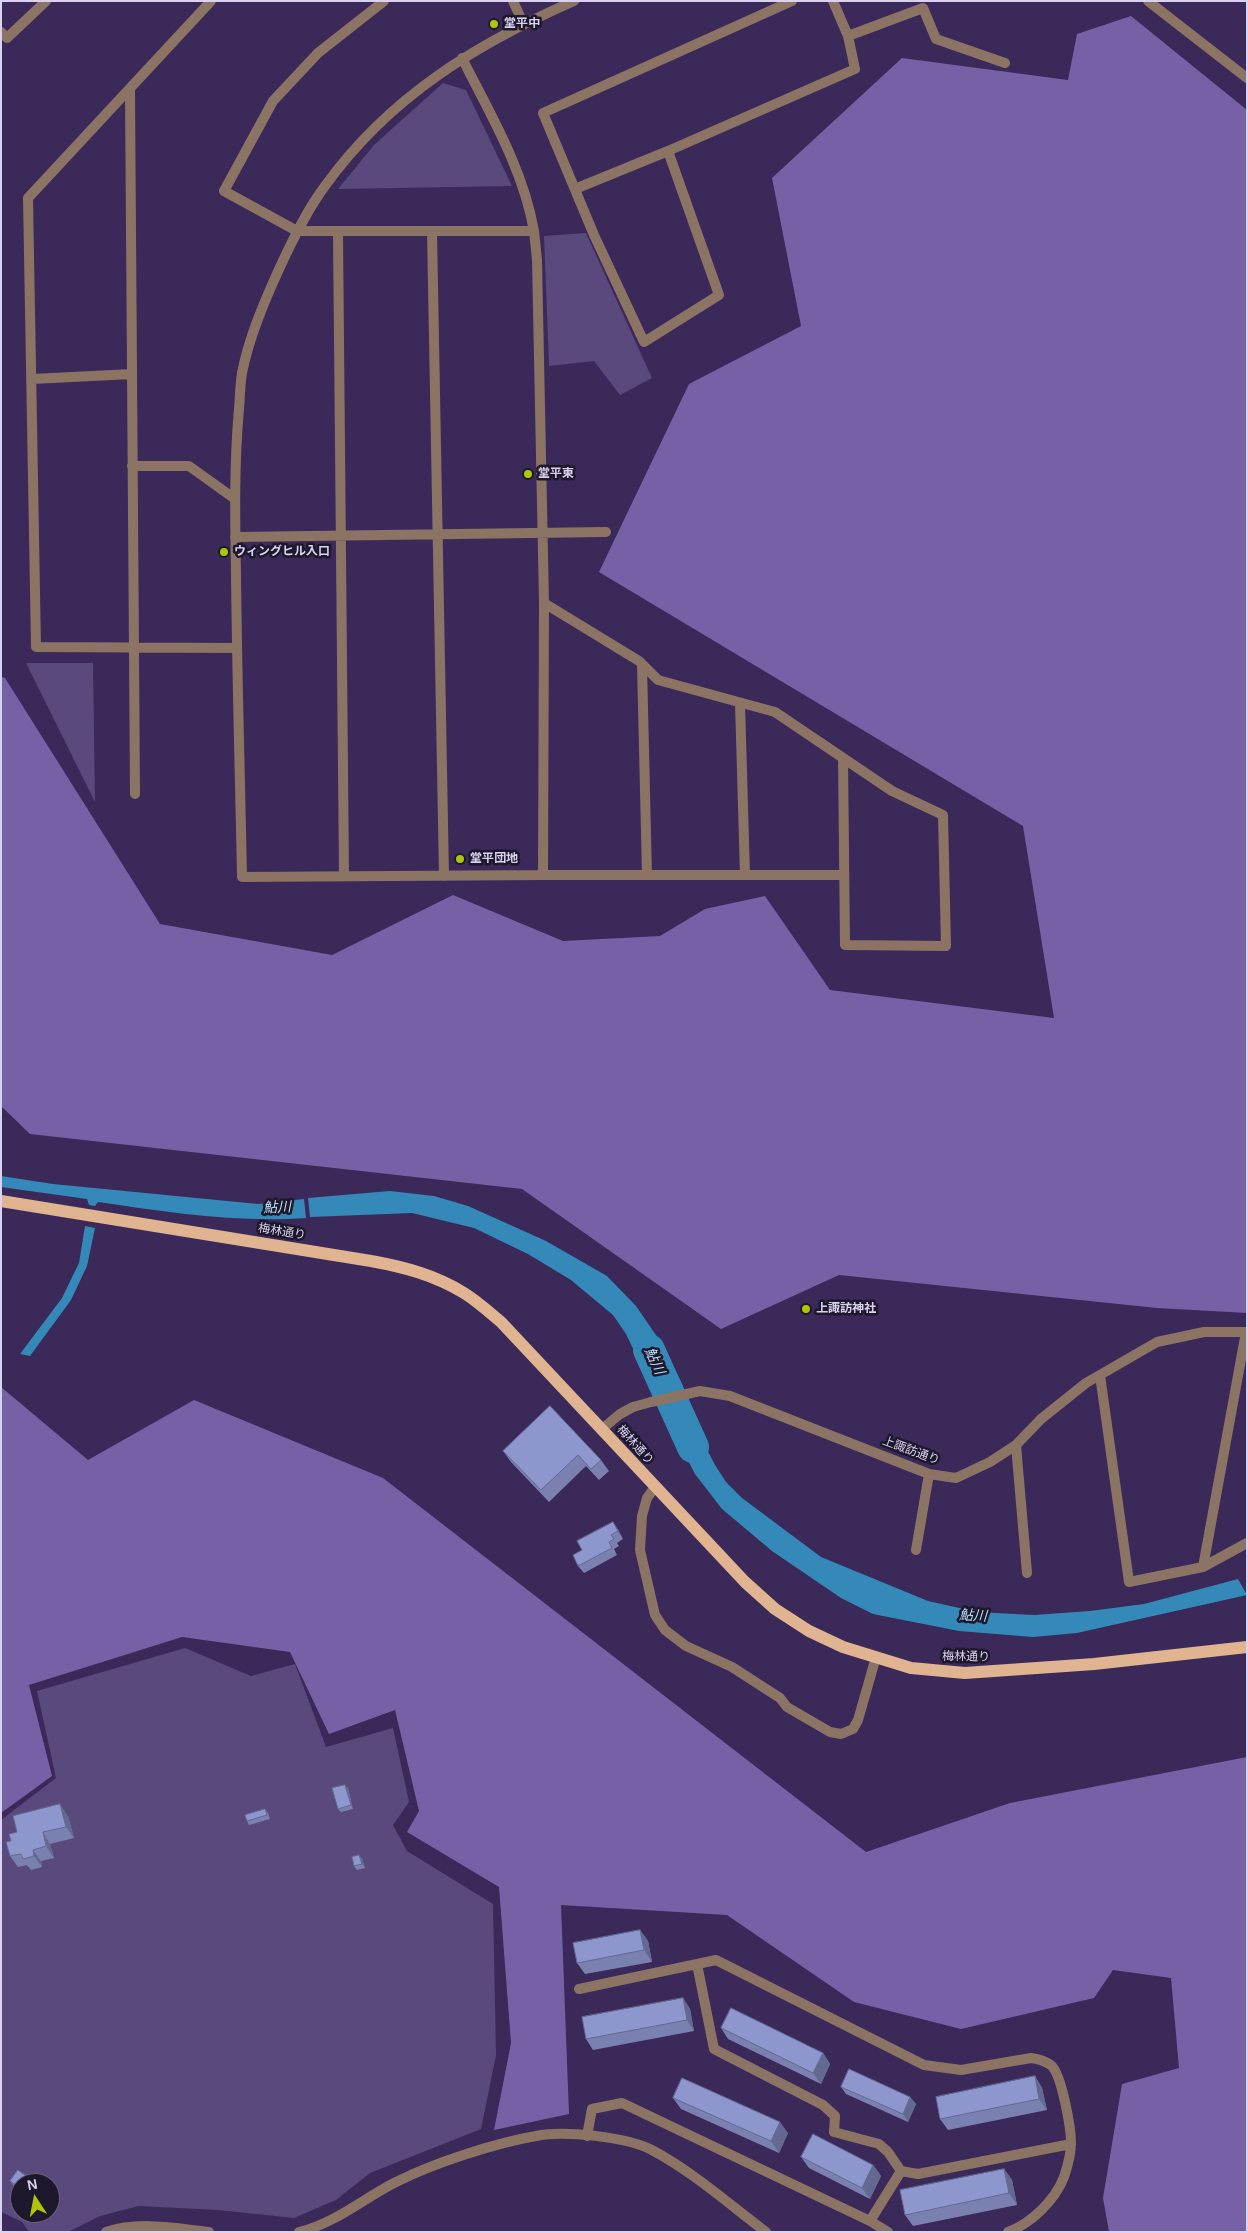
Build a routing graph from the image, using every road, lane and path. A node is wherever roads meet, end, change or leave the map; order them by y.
1 (46, 1) edge
2 (211, 1) edge
3 (384, 1) edge
4 (513, 1) edge
5 (574, 1) edge
6 (792, 1) edge
7 (833, 1) edge
8 (1148, 1) edge
9 (523, 23) junction
10 (1, 32) edge
11 (848, 36) junction
12 (462, 58) junction
13 (1005, 63) dead end
14 (1247, 78) edge
15 (130, 89) junction
16 (668, 151) junction
17 (575, 189) junction
18 (297, 231) junction
19 (534, 231) junction
20 (338, 232) junction
21 (432, 232) junction
22 (132, 374) junction
23 (32, 379) junction
24 (132, 466) junction
25 (235, 499) junction
26 (542, 532) junction
27 (606, 532) dead end
28 (438, 534) junction
29 (341, 535) junction
30 (235, 537) junction
31 (544, 603) junction
32 (134, 646) junction
33 (237, 648) junction
34 (642, 665) junction
35 (740, 703) junction
36 (843, 758) junction
37 (134, 794) dead end
38 (543, 875) junction
39 (646, 875) junction
40 (745, 875) junction
41 (844, 875) junction
42 (344, 876) junction
43 (444, 876) junction
44 (1, 1201) edge
45 (1246, 1332) edge
46 (1100, 1375) junction
47 (602, 1429) junction
48 (1016, 1445) junction
49 (929, 1474) junction
50 (655, 1488) junction
51 (1247, 1543) edge
52 (916, 1550) dead end
53 (1203, 1567) junction
54 (1027, 1573) dead end
55 (1247, 1647) edge
56 (876, 1658) junction
57 (697, 1964) junction
58 (579, 1989) dead end
59 (586, 2136) junction
60 (1071, 2144) junction
61 (901, 2171) junction
62 (870, 2221) junction
63 (106, 2232) edge
64 (209, 2232) edge
65 (298, 2232) edge
66 (766, 2232) edge
67 (888, 2232) edge
68 (1008, 2232) edge

1 - 10 street
2 - 15 street
3 - 18 street
4 - 9 street
5 - 9 street
6 - 17 street
7 - 11 street
8 - 14 street
9 - 12 street
11 - 13 street
11 - 16 street
12 - 18 street
12 - 19 street
15 - 22 street
15 - 23 street
16 - 17 street
16 - 17 street
18 - 20 street
18 - 25 street
19 - 21 street
19 - 26 street
20 - 21 street
20 - 29 street
21 - 28 street
22 - 23 street
22 - 24 street
23 - 32 street
24 - 25 street
24 - 32 street
25 - 30 street
26 - 27 street
26 - 28 street
26 - 31 street
28 - 29 street
28 - 43 street
29 - 30 street
29 - 42 street
30 - 33 street
31 - 34 street
31 - 38 street
32 - 33 street
32 - 37 street
33 - 42 street
34 - 35 street
34 - 39 street
35 - 36 street
35 - 40 street
36 - 41 street
36 - 41 street
38 - 39 street
38 - 43 street
39 - 40 street
40 - 41 street
42 - 43 street
44 - 47 main road, 梅林通り
45 - 46 street, 上諏訪通り
45 - 53 street
46 - 48 street, 上諏訪通り
46 - 53 street
47 - 49 street, 上諏訪通り
47 - 50 main road, 梅林通り
48 - 49 street, 上諏訪通り
48 - 54 street
49 - 52 street
50 - 56 main road, 梅林通り
50 - 56 street
51 - 53 street
55 - 56 main road, 梅林通り
57 - 58 street
57 - 60 street
57 - 61 street
59 - 62 street
59 - 65 street
59 - 66 street
60 - 61 street
60 - 68 street
61 - 62 street
62 - 67 street
63 - 64 street

